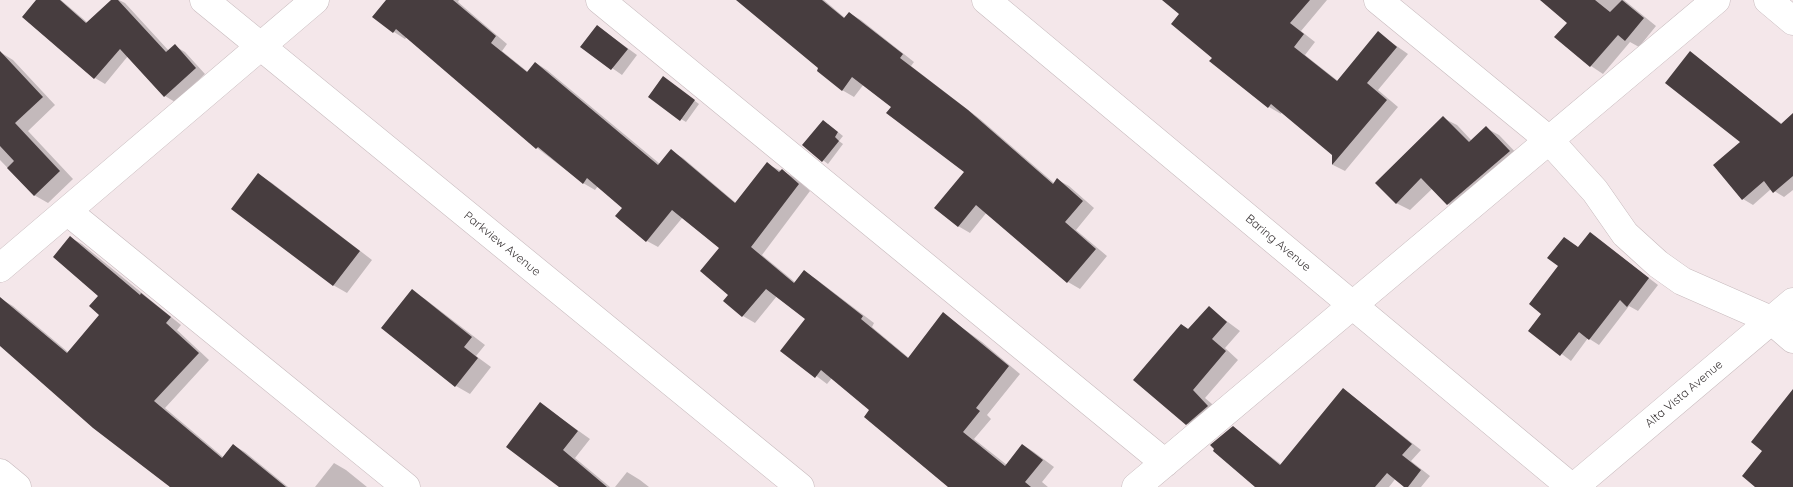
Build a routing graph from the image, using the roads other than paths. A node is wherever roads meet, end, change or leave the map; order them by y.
1 (204, 0) edge
2 (314, 0) edge
3 (600, 0) edge
4 (986, 0) edge
5 (1378, 0) edge
6 (1716, 0) edge
7 (1768, 0) edge
8 (1793, 21) edge
9 (260, 46) junction
10 (1549, 140) junction
11 (67, 211) junction
12 (0, 268) edge
13 (1793, 302) edge
14 (1352, 305) junction
15 (1770, 320) junction
16 (1793, 339) edge
17 (1165, 463) junction
18 (0, 473) edge
19 (17, 487) edge
20 (406, 487) edge
21 (800, 487) edge
22 (1136, 487) edge
23 (1572, 487) edge

1 - 9 street, Parkview Avenue
2 - 9 street
3 - 17 street
4 - 14 street, Baring Avenue
5 - 10 street
6 - 10 street
7 - 8 street
9 - 11 street
9 - 21 street, Parkview Avenue
10 - 14 street
10 - 15 street
11 - 12 street
11 - 20 street
13 - 15 street, Alta Vista Avenue
14 - 17 street
14 - 23 street, Baring Avenue
15 - 16 street
15 - 23 street, Alta Vista Avenue
17 - 22 street
18 - 19 street

